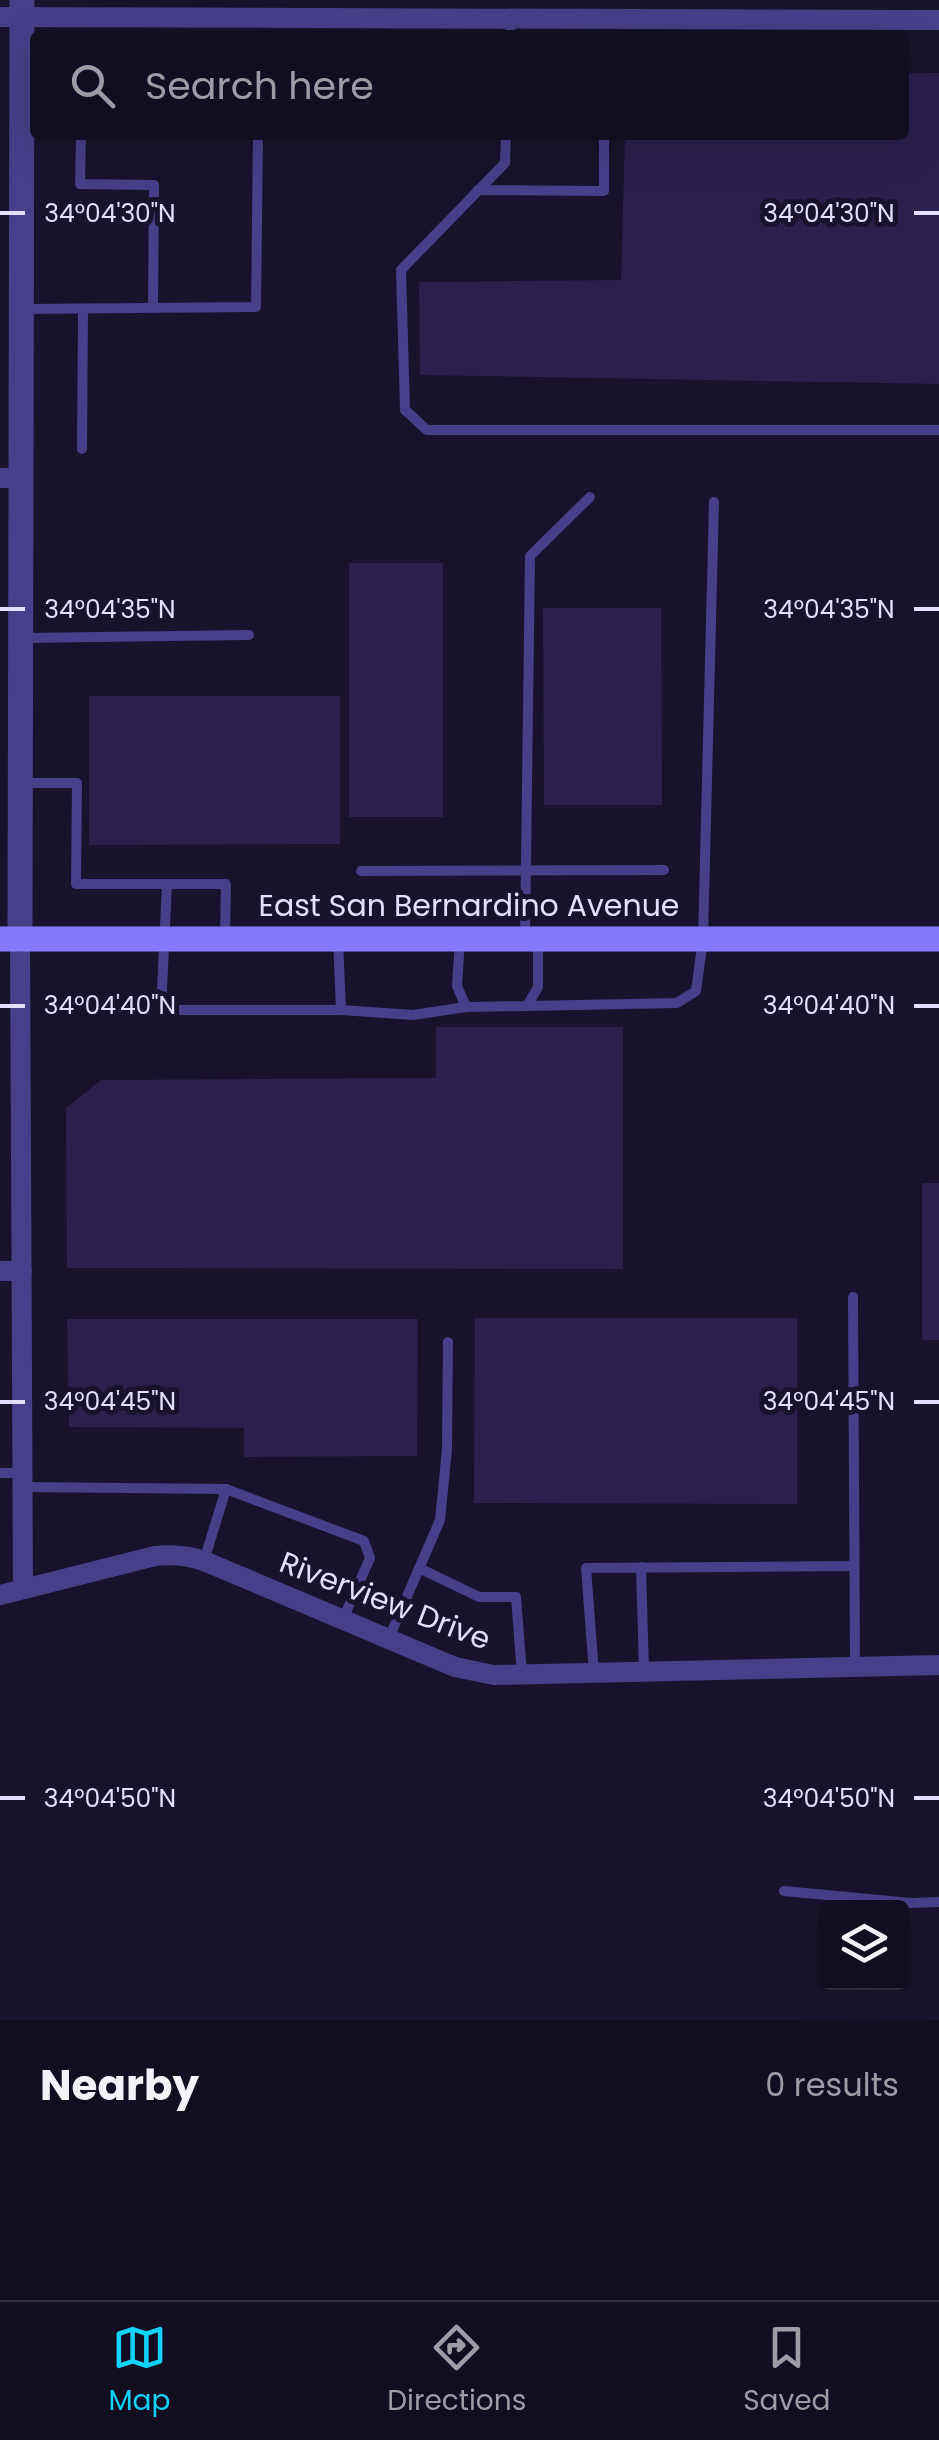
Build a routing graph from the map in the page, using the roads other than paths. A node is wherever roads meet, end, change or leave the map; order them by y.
1 (442, 9) edge
2 (595, 10) edge
3 (703, 10) edge
4 (855, 10) edge
5 (14, 11) edge
6 (255, 18) edge
7 (939, 20) edge
8 (510, 27) edge
9 (81, 140) edge
10 (258, 140) edge
11 (506, 140) edge
12 (604, 140) edge
13 (478, 190) junction
14 (83, 308) junction
15 (153, 308) junction
16 (22, 309) junction
17 (939, 430) edge
18 (82, 450) dead end
19 (11, 478) edge
20 (590, 497) dead end
21 (714, 502) dead end
22 (249, 635) dead end
23 (21, 638) junction
24 (20, 782) junction
25 (526, 869) junction
26 (664, 870) dead end
27 (361, 871) dead end
28 (166, 884) junction
29 (166, 938) junction
30 (226, 938) junction
31 (338, 938) junction
32 (460, 938) junction
33 (532, 938) junction
34 (703, 938) junction
35 (939, 938) edge
36 (10, 939) edge
37 (527, 1006) junction
38 (466, 1007) junction
39 (341, 1010) junction
40 (0, 1272) edge
41 (22, 1272) junction
42 (853, 1297) dead end
43 (448, 1342) dead end
44 (0, 1474) edge
45 (23, 1480) junction
46 (226, 1489) junction
47 (204, 1561) junction
48 (854, 1566) junction
49 (641, 1567) junction
50 (419, 1568) junction
51 (23, 1590) junction
52 (0, 1596) edge
53 (342, 1620) junction
54 (388, 1639) junction
55 (939, 1666) edge
56 (856, 1667) junction
57 (644, 1672) junction
58 (594, 1673) junction
59 (522, 1675) junction
60 (784, 1891) dead end
61 (939, 1902) edge

1 - 6 street
1 - 8 street
2 - 3 street
2 - 8 street
3 - 4 street
4 - 7 street
5 - 6 street
5 - 16 street
9 - 15 lane
10 - 15 lane
11 - 13 lane
12 - 13 lane
13 - 17 lane
14 - 15 lane
14 - 16 lane
14 - 18 lane
16 - 19 street
19 - 23 street
20 - 25 lane
21 - 34 lane
22 - 23 lane
23 - 24 street
24 - 28 lane
24 - 36 street
25 - 26 lane
25 - 27 lane
25 - 33 lane
28 - 29 lane
28 - 30 lane
29 - 30 main road, East San Bernardino Avenue
29 - 36 main road, East San Bernardino Avenue
29 - 39 lane
30 - 31 main road, East San Bernardino Avenue
31 - 32 main road, East San Bernardino Avenue
31 - 39 lane
32 - 33 main road, East San Bernardino Avenue
32 - 38 lane
33 - 34 main road, East San Bernardino Avenue
33 - 37 lane
34 - 35 main road, East San Bernardino Avenue
34 - 37 lane
36 - 41 street
37 - 38 lane
38 - 39 lane
40 - 41 street
41 - 45 street
42 - 48 lane
43 - 50 lane
44 - 45 lane
45 - 46 lane
45 - 51 street
46 - 47 lane
46 - 53 lane
47 - 51 street, Riverview Drive
47 - 53 street, Riverview Drive
48 - 49 lane
48 - 56 lane
49 - 57 lane
49 - 58 lane
50 - 54 lane
50 - 59 lane
51 - 52 street, Riverview Drive
53 - 54 street, Riverview Drive
54 - 59 street, Riverview Drive
55 - 56 street, Riverview Drive
56 - 57 street, Riverview Drive
57 - 58 street, Riverview Drive
58 - 59 street, Riverview Drive
60 - 61 lane

